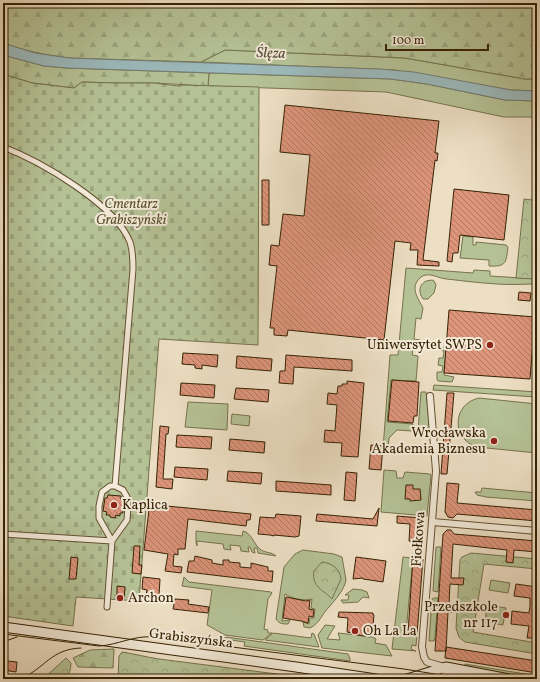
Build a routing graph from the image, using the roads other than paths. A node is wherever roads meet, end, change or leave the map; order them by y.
1 (3, 147) edge
2 (430, 396) dead end
3 (115, 486) junction
4 (433, 522) junction
5 (537, 531) edge
6 (3, 534) edge
7 (112, 541) junction
8 (107, 607) dead end
9 (3, 627) edge
10 (446, 667) junction
11 (460, 671) junction
12 (376, 679) edge
13 (407, 679) edge
14 (443, 679) edge
15 (509, 679) edge

1 - 3 street
2 - 4 street, Fiołkowa
3 - 7 street
3 - 7 street
4 - 5 street
4 - 10 street, Fiołkowa
6 - 7 street
7 - 8 street
9 - 12 main road, Grabiszyńska
10 - 11 main road
10 - 13 main road
11 - 14 street
11 - 15 main road

